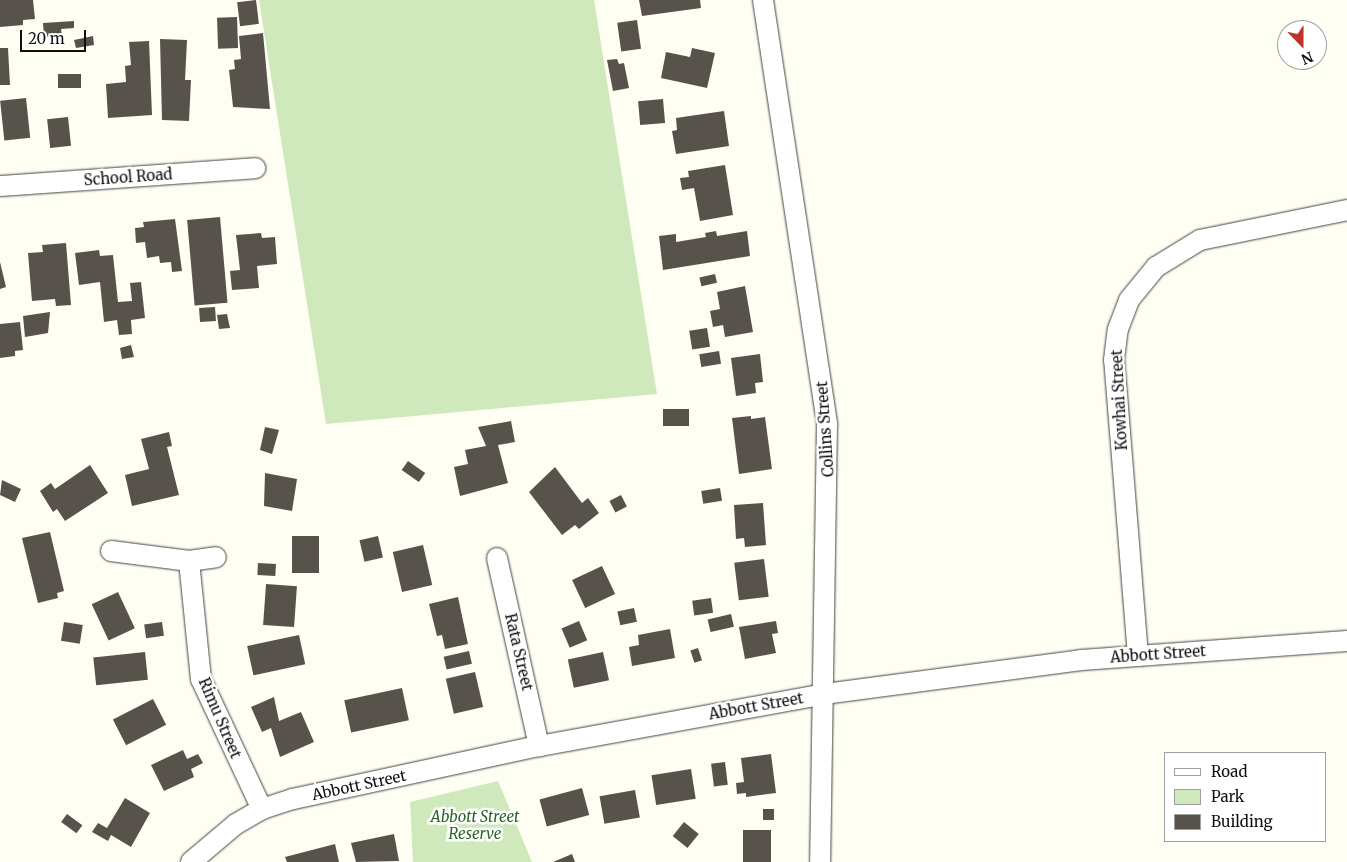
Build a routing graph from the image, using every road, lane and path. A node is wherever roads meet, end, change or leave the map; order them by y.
1 (763, 0) edge
2 (255, 168) dead end
3 (0, 186) edge
4 (1347, 210) edge
5 (111, 551) dead end
6 (216, 557) dead end
7 (497, 558) dead end
8 (189, 561) junction
9 (1347, 641) edge
10 (1138, 656) junction
11 (824, 694) junction
12 (539, 746) junction
13 (262, 810) junction
14 (191, 862) edge
15 (820, 862) edge

1 - 11 street, Collins Street
2 - 3 street, School Road
4 - 10 street, Kowhai Street
5 - 8 street
6 - 8 street
7 - 12 street, Rata Street
8 - 13 street, Rimu Street
9 - 10 street, Abbott Street
10 - 11 street, Abbott Street
11 - 12 street, Abbott Street
11 - 15 street, Collins Street
12 - 13 street, Abbott Street
13 - 14 street, Abbott Street

